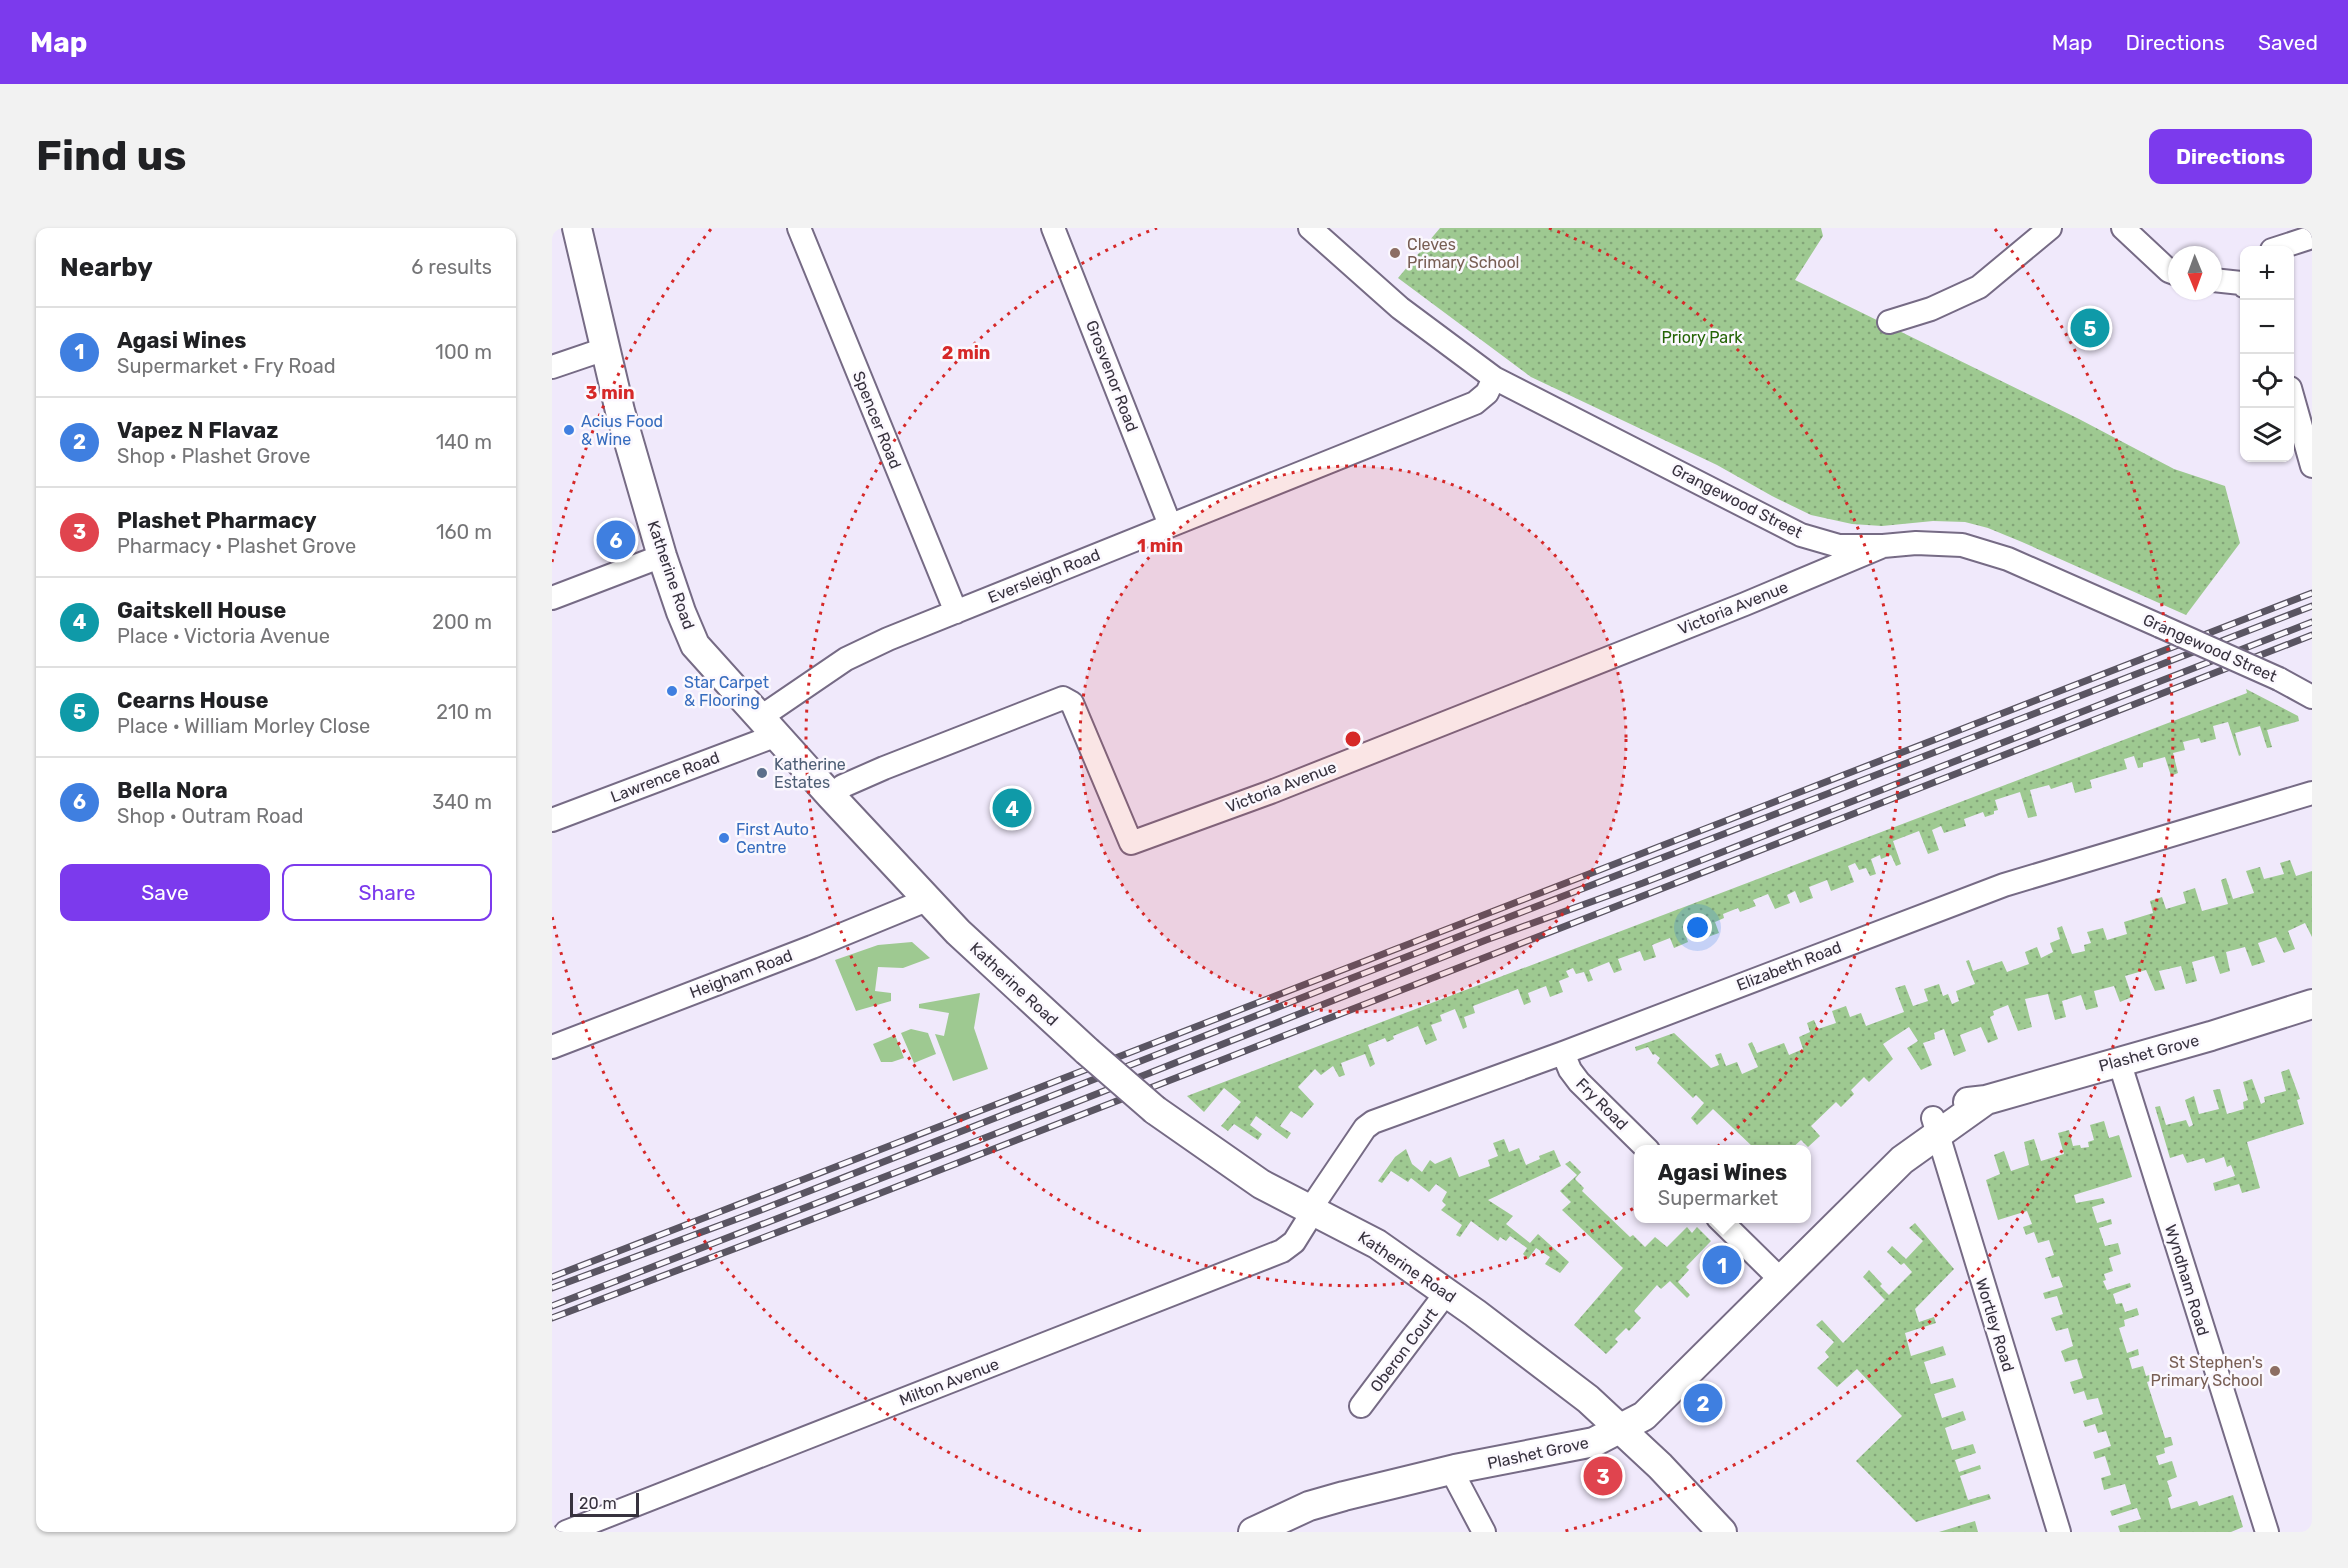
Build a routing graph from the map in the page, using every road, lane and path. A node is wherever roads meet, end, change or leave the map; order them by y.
1 (578, 228) edge
2 (799, 228) edge
3 (1053, 228) edge
4 (1310, 228) edge
5 (2050, 228) edge
6 (2123, 228) edge
7 (2312, 237) edge
8 (2284, 246) edge
9 (2168, 270) edge
10 (2222, 281) edge
11 (2240, 282) edge
12 (1889, 322) dead end
13 (605, 349) junction
14 (552, 367) edge
15 (1494, 378) junction
16 (2294, 405) edge
17 (2312, 466) edge
18 (1170, 525) junction
19 (1882, 546) junction
20 (662, 556) junction
21 (552, 598) edge
22 (956, 612) junction
23 (2312, 697) edge
24 (769, 726) junction
25 (2312, 793) edge
26 (831, 796) junction
27 (552, 820) edge
28 (929, 899) junction
29 (2310, 1010) edge
30 (552, 1047) edge
31 (1563, 1053) junction
32 (2119, 1061) junction
33 (1935, 1126) junction
34 (1644, 1145) edge
35 (1312, 1209) junction
36 (1723, 1223) edge
37 (1782, 1281) junction
38 (1446, 1293) junction
39 (1361, 1406) dead end
40 (1621, 1429) junction
41 (1455, 1469) junction
42 (566, 1532) edge
43 (1253, 1532) edge
44 (1484, 1532) edge
45 (1722, 1532) edge
46 (2059, 1532) edge
47 (2267, 1532) edge

1 - 13 main road, Katherine Road
2 - 22 street, Spencer Road
3 - 18 street, Grosvenor Road
4 - 15 street, Grangewood Street
5 - 12 street
6 - 9 street
7 - 8 street
10 - 11 street
13 - 14 street
13 - 20 main road, Katherine Road
15 - 18 street, Eversleigh Road
15 - 19 street, Grangewood Street
16 - 17 street
18 - 22 street, Eversleigh Road
19 - 23 street, Grangewood Street, bridge
19 - 26 street, Victoria Avenue
20 - 21 street
20 - 24 main road, Katherine Road
22 - 24 street, Eversleigh Road
24 - 26 main road, Katherine Road
24 - 27 street, Lawrence Road
25 - 31 street, Elizabeth Road
26 - 28 main road, Katherine Road
28 - 30 street, Heigham Road
28 - 35 main road, Katherine Road, bridge
29 - 32 main road, Plashet Grove
31 - 34 street, Fry Road
31 - 35 street, Elizabeth Road
32 - 33 main road, Plashet Grove
32 - 47 street, Wyndham Road
33 - 37 main road, Plashet Grove
33 - 46 street, Wortley Road
35 - 38 main road, Katherine Road
35 - 42 street, Milton Avenue
36 - 37 street
37 - 40 main road, Plashet Grove
38 - 39 street, Oberon Court
38 - 40 main road, Katherine Road
40 - 41 main road, Plashet Grove
40 - 45 main road, Katherine Road
41 - 43 main road, Plashet Grove
41 - 44 street

